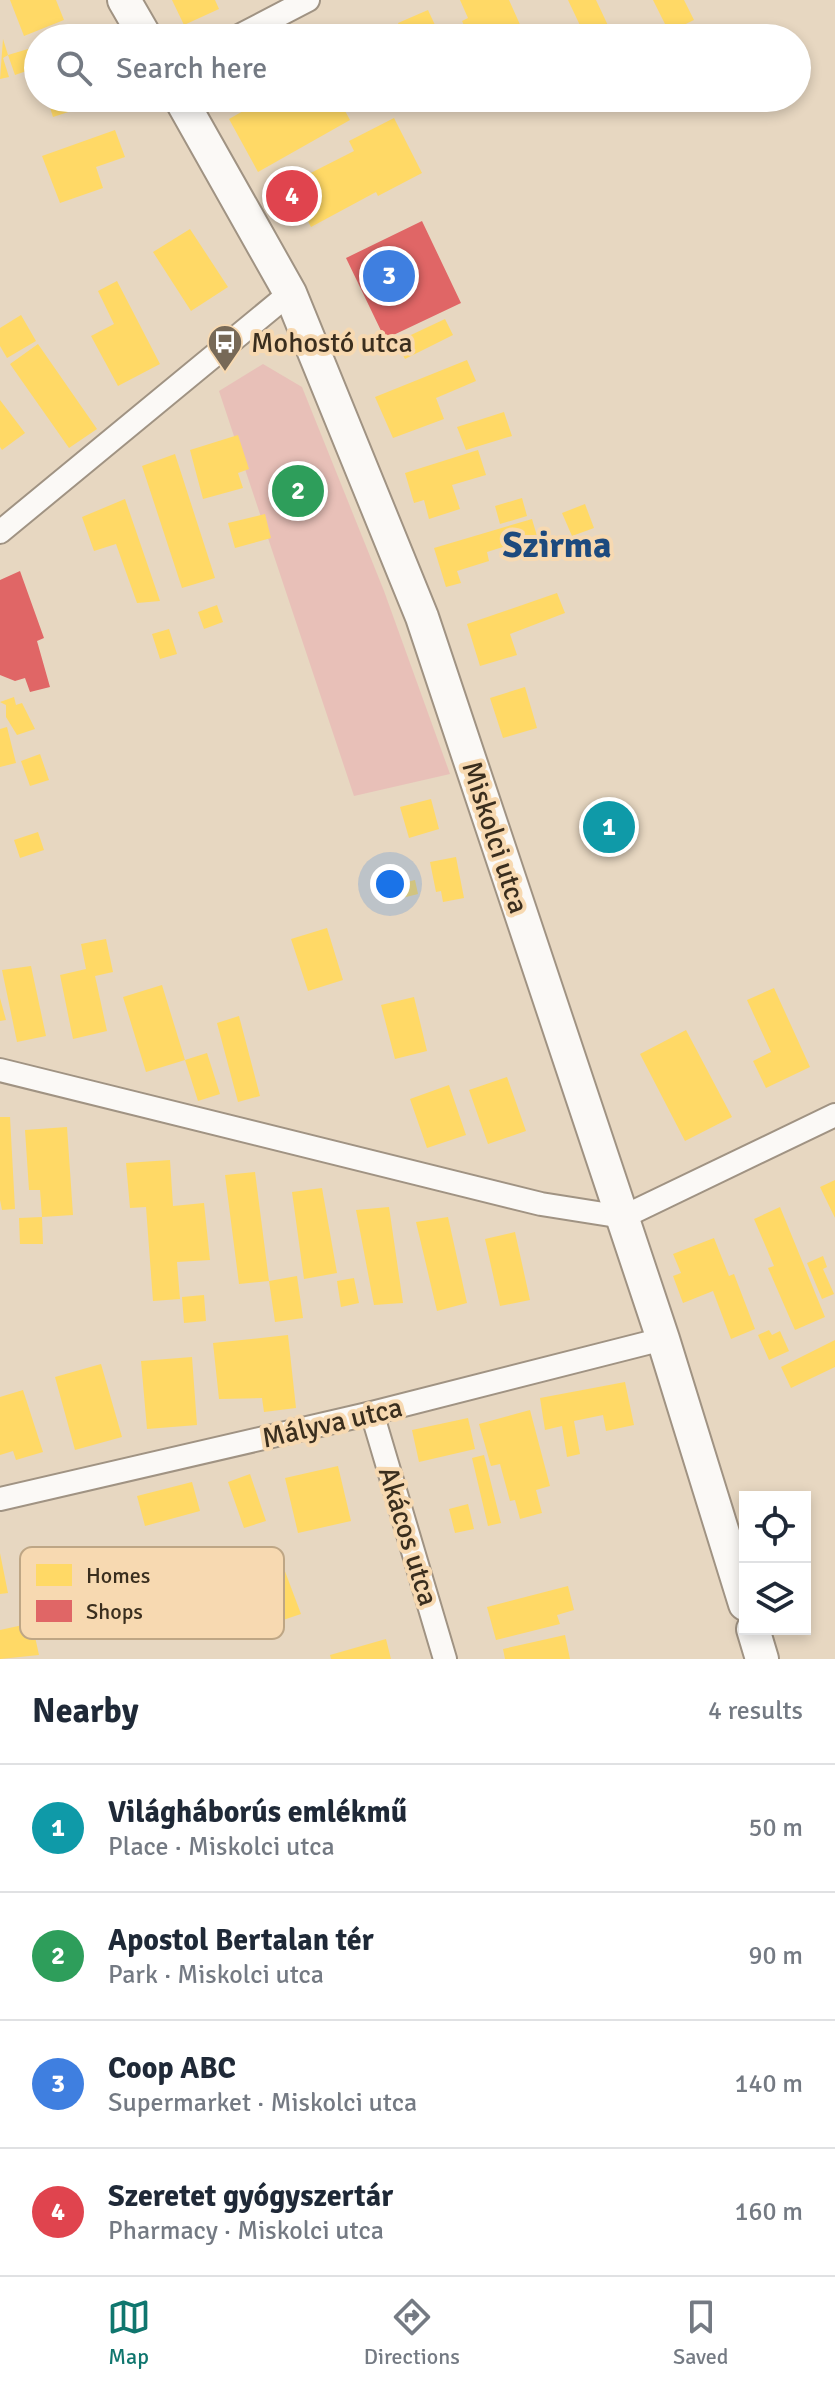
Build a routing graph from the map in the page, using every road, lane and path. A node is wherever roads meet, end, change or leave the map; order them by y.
1 (124, 0) edge
2 (308, 0) edge
3 (138, 24) edge
4 (262, 24) edge
5 (188, 112) edge
6 (290, 293) junction
7 (0, 532) edge
8 (0, 1070) edge
9 (835, 1115) edge
10 (623, 1217) junction
11 (663, 1339) junction
12 (372, 1413) junction
13 (0, 1499) edge
14 (739, 1585) edge
15 (755, 1635) edge
16 (445, 1659) edge
17 (762, 1659) edge

1 - 3 main road
2 - 4 street
5 - 6 main road, Miskolci utca
6 - 7 street
6 - 10 main road, Miskolci utca
8 - 10 street
9 - 10 street
10 - 11 main road, Miskolci utca
11 - 12 street, Mályva utca
11 - 14 main road, Miskolci utca
12 - 13 street, Mályva utca
12 - 16 street, Akácos utca
15 - 17 main road

